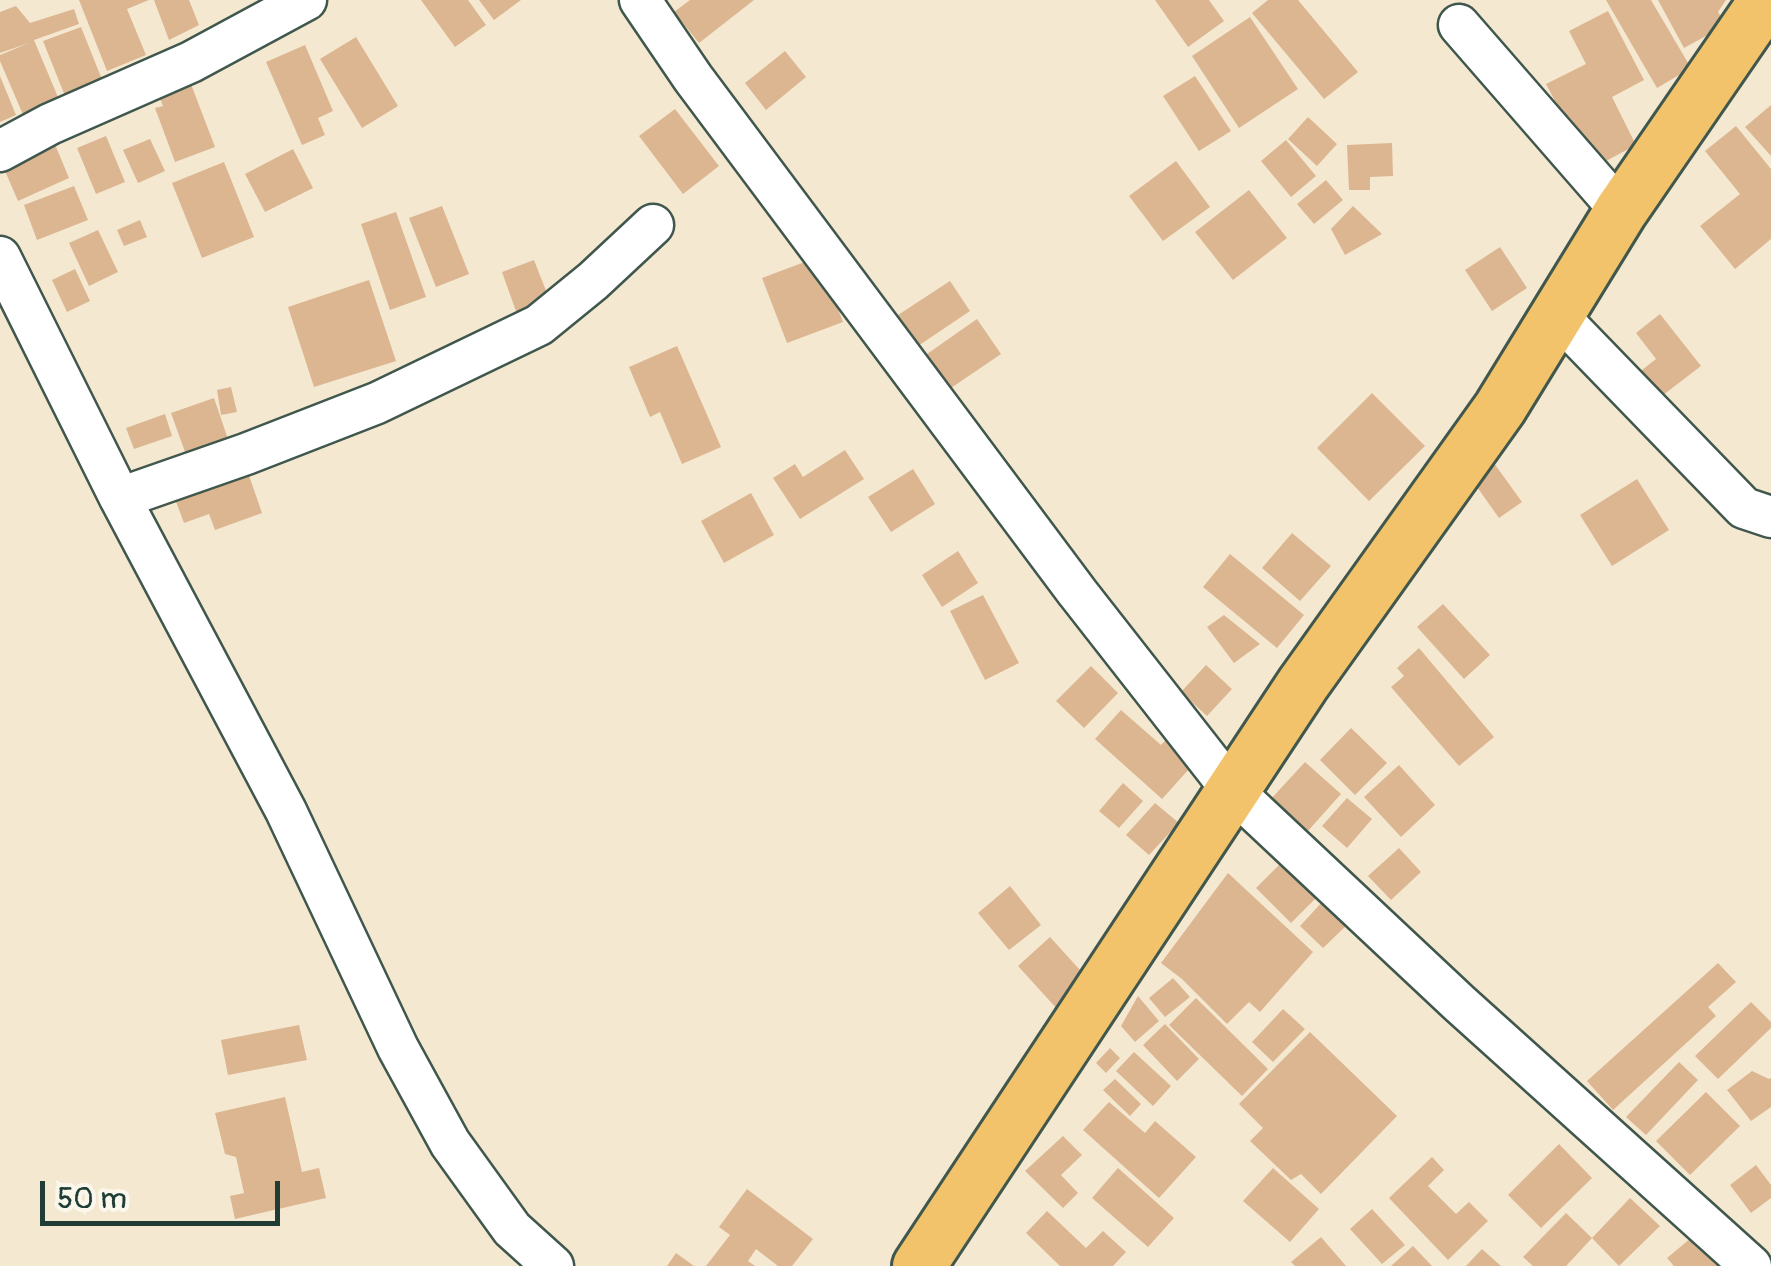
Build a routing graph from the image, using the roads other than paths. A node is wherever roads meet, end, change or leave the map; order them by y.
1 (306, 0) edge
2 (640, 0) edge
3 (1766, 0) edge
4 (1459, 25) dead end
5 (0, 151) edge
6 (1620, 211) junction
7 (653, 226) dead end
8 (0, 257) edge
9 (1557, 314) junction
10 (120, 498) junction
11 (1771, 517) edge
12 (1232, 790) junction
13 (935, 1259) edge
14 (553, 1266) edge
15 (1751, 1266) edge

1 - 5 street
2 - 12 street
3 - 6 main road
4 - 6 street
6 - 9 main road
7 - 10 street
8 - 10 street
9 - 11 street
9 - 12 main road
10 - 14 street
12 - 13 main road
12 - 15 street

